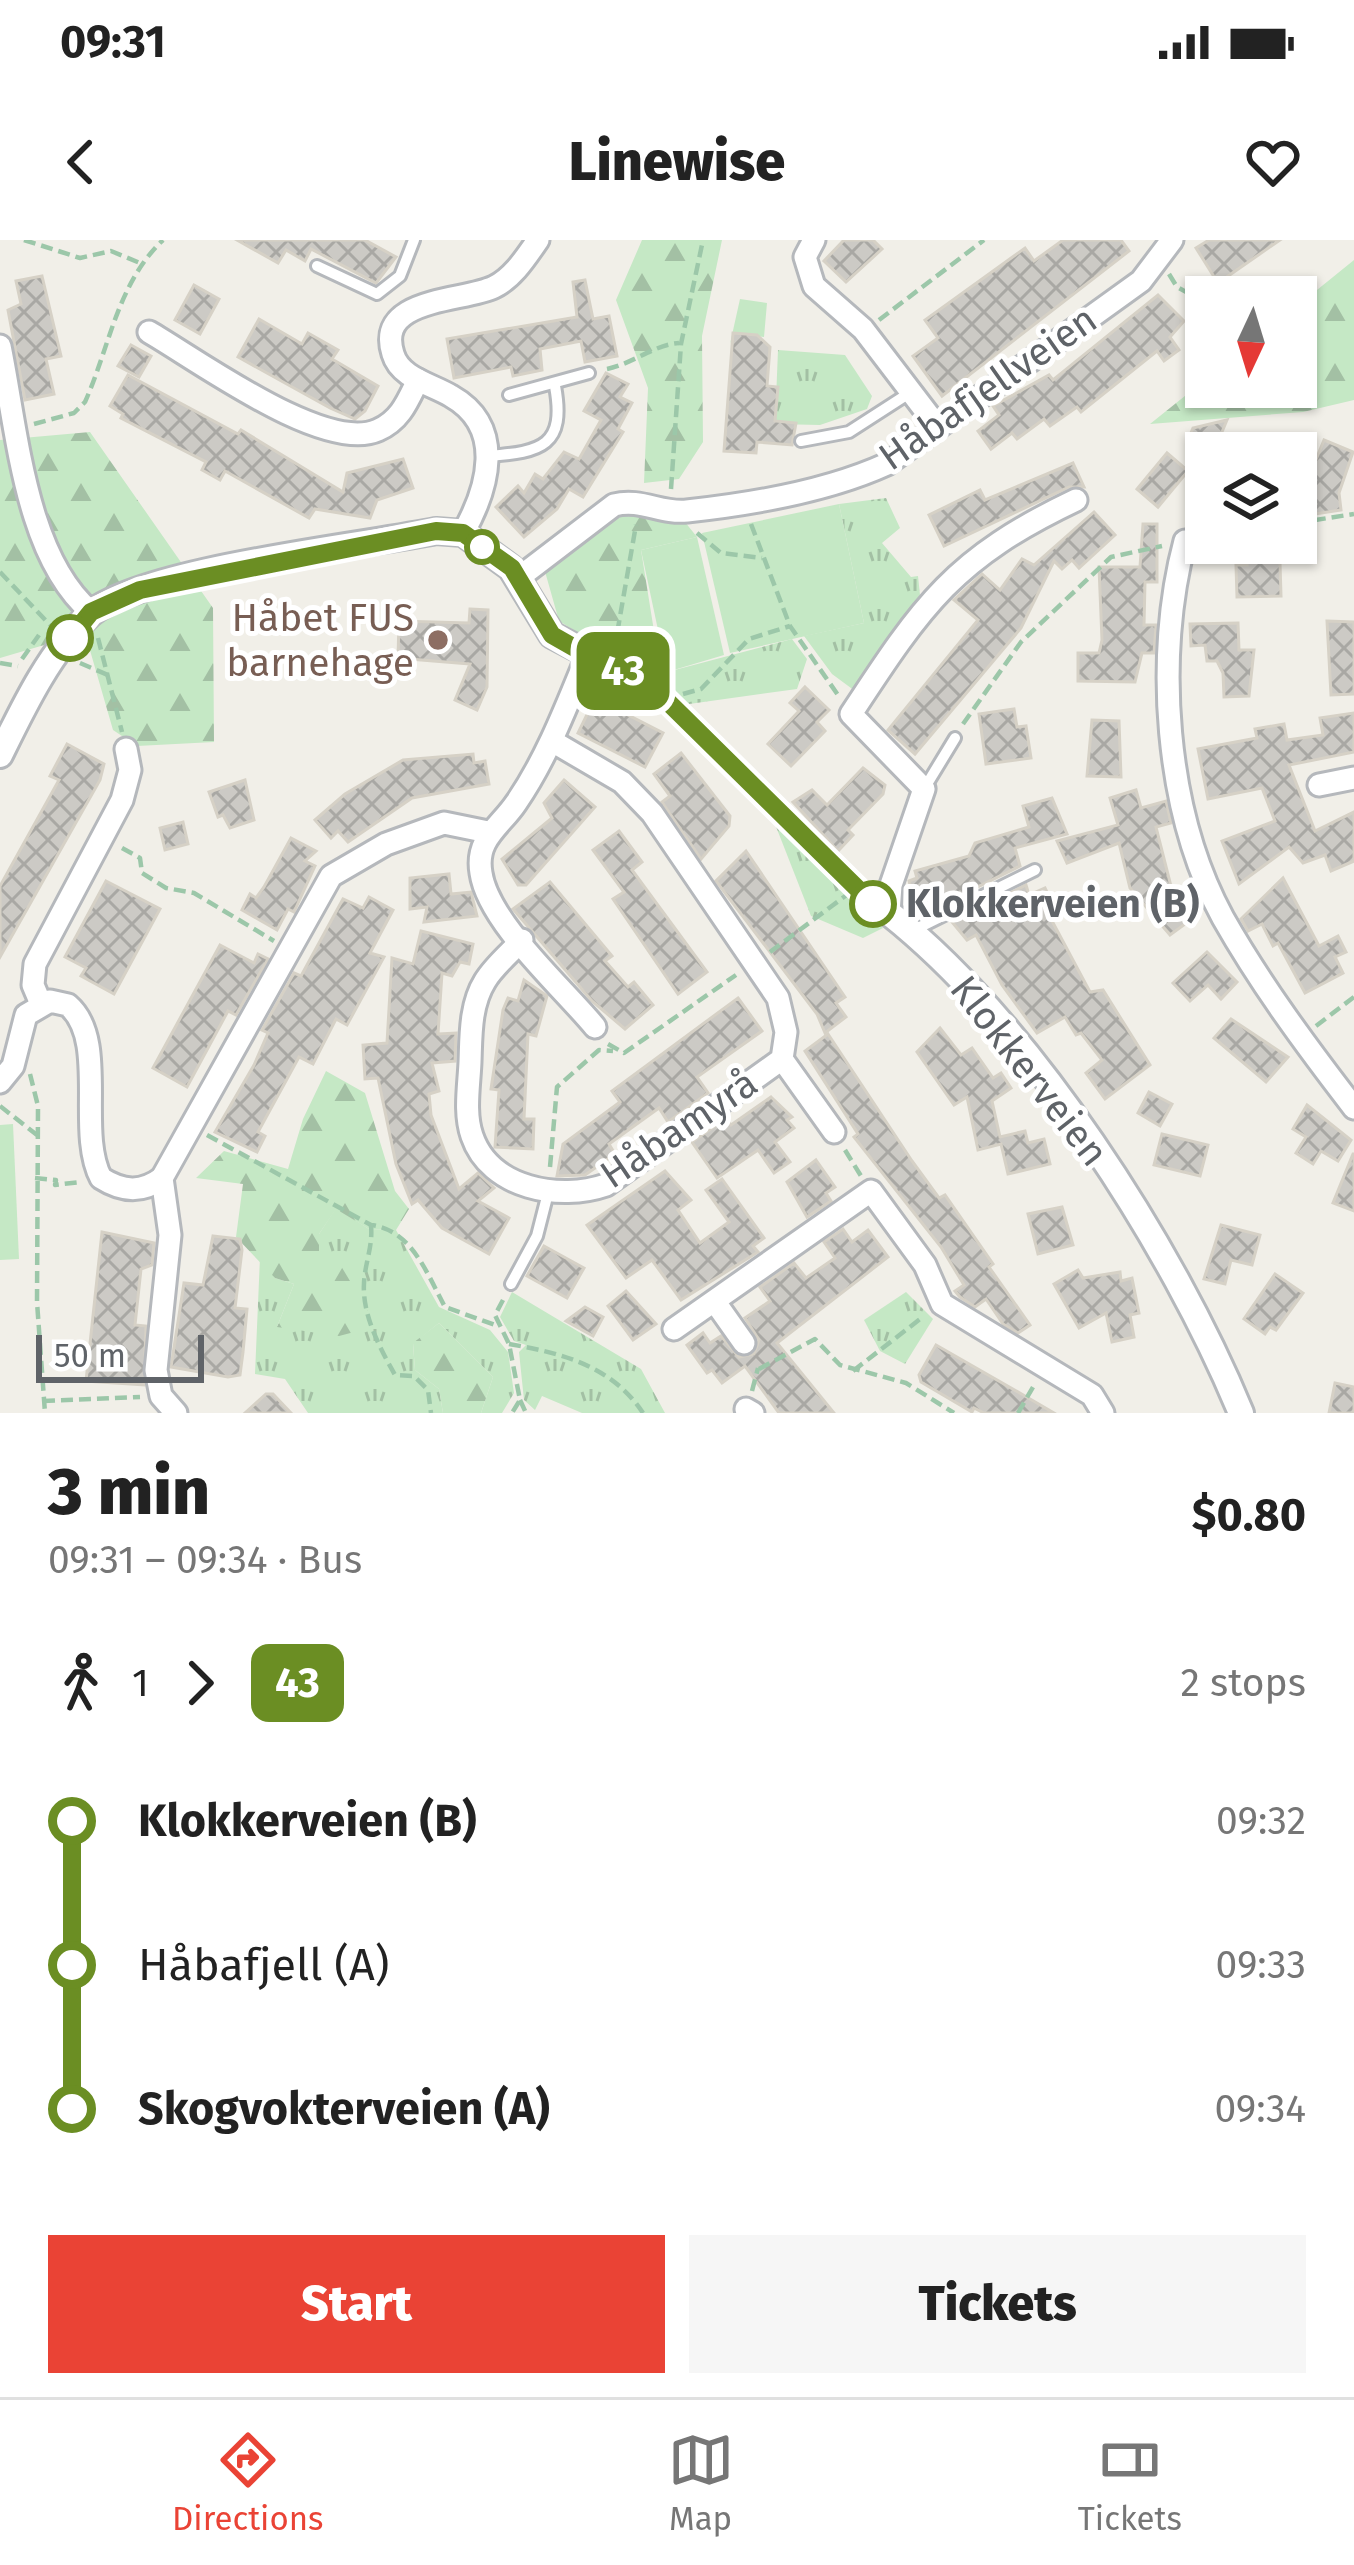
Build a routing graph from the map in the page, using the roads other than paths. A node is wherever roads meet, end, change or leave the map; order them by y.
1 (414, 240) edge
2 (814, 240) edge
3 (527, 244) edge
4 (1166, 248) edge
5 (317, 266) dead end
6 (149, 332) dead end
7 (0, 346) edge
8 (589, 373) road end
9 (418, 380) junction
10 (555, 386) junction
11 (911, 392) junction
12 (509, 395) dead end
13 (937, 426) junction
14 (801, 441) dead end
15 (488, 456) junction
16 (1076, 500) dead end
17 (463, 533) junction
18 (1189, 564) edge
19 (521, 576) junction
20 (91, 612) junction
21 (597, 653) junction
22 (955, 738) road end
23 (552, 741) junction
24 (126, 749) road end
25 (0, 755) edge
26 (1354, 778) edge
27 (1319, 784) dead end
28 (924, 788) junction
29 (488, 832) junction
30 (1036, 870) dead end
31 (890, 914) junction
32 (912, 931) junction
33 (522, 940) junction
34 (40, 1004) junction
35 (595, 1027) road end
36 (782, 1059) junction
37 (0, 1082) edge
38 (1354, 1108) edge
39 (834, 1132) road end
40 (162, 1178) junction
41 (548, 1193) junction
42 (511, 1284) road end
43 (715, 1302) junction
44 (674, 1329) dead end
45 (744, 1342) road end
46 (176, 1413) edge
47 (1103, 1413) edge
48 (1241, 1413) edge

1 - 5 lane
2 - 11 street
3 - 9 street
4 - 13 street, Håbafjellveien
6 - 9 street
7 - 20 street
8 - 10 lane
9 - 15 street
10 - 12 lane
10 - 15 lane
11 - 13 street
11 - 14 lane
13 - 19 street, Håbafjellveien
15 - 17 street
16 - 28 street
17 - 19 street
17 - 20 street
18 - 38 street
19 - 21 street
20 - 25 street
21 - 23 street
21 - 31 lane
22 - 28 lane
23 - 29 street
23 - 36 street, Håbamyrå
24 - 34 street
26 - 27 street
28 - 31 street
29 - 33 street
29 - 40 street
30 - 32 lane
31 - 32 street, Klokkerveien
32 - 48 street, Klokkerveien
33 - 35 street
33 - 41 street, Håbamyrå
34 - 37 street
34 - 40 street
36 - 39 street
36 - 41 street, Håbamyrå
40 - 46 street
41 - 42 lane
43 - 44 street
43 - 45 street
43 - 47 street

